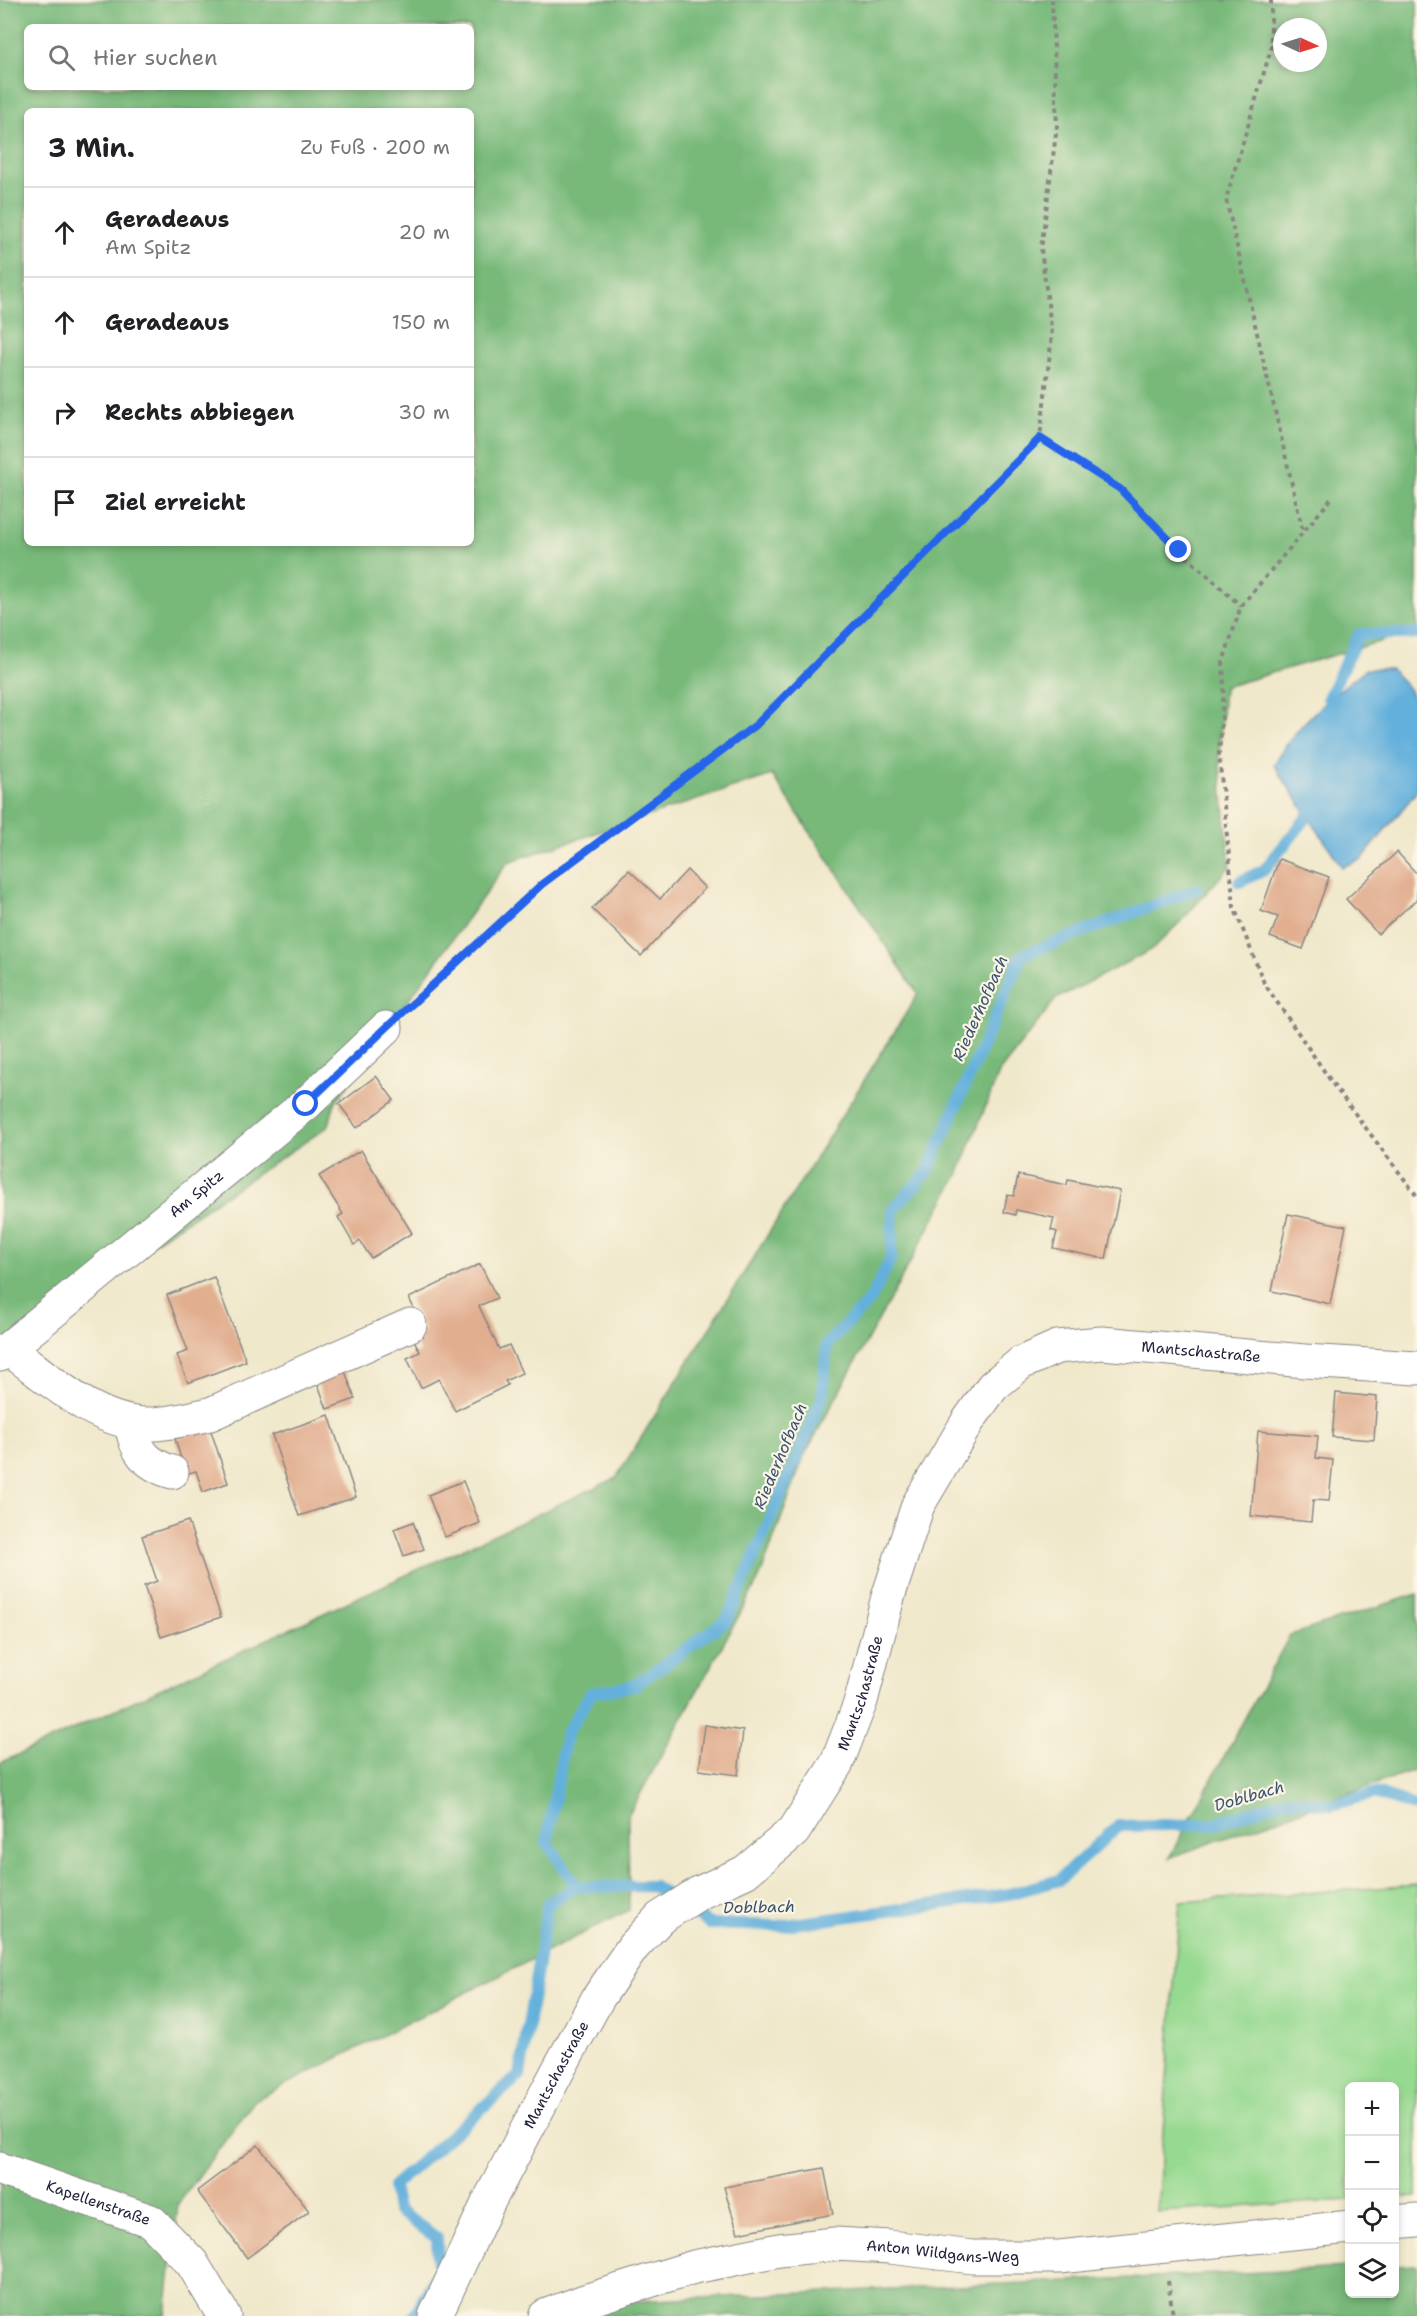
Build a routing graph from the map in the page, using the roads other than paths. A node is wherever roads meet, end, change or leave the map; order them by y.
1 (386, 1028) road end
2 (410, 1325) dead end
3 (4, 1352) edge
4 (1417, 1368) edge
5 (131, 1423) junction
6 (172, 1472) dead end
7 (0, 2169) edge
8 (1417, 2220) edge
9 (1399, 2222) edge
10 (1345, 2228) edge
11 (224, 2316) edge
12 (435, 2316) edge
13 (545, 2316) edge

1 - 3 street, Am Spitz
2 - 5 street
3 - 5 street
4 - 12 street, Mantschastraße
5 - 6 street
7 - 11 street, Kapellenstraße
8 - 9 street
10 - 13 street, Anton Wildgans-Weg

